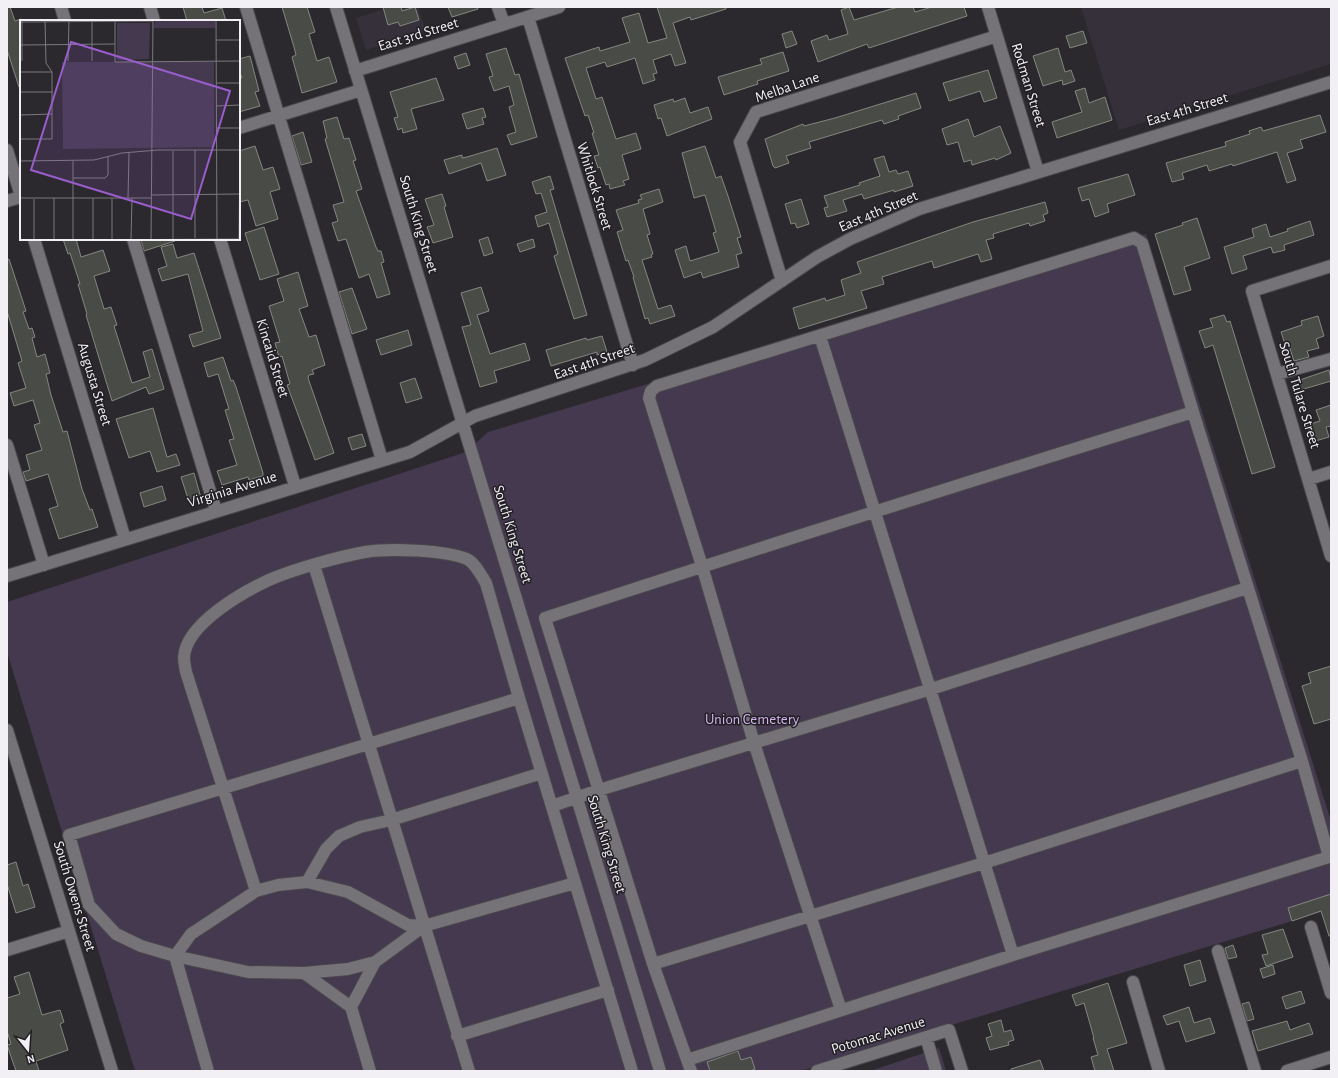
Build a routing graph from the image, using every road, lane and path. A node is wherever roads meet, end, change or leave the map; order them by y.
1 (61, 7) edge
2 (150, 7) edge
3 (246, 7) edge
4 (336, 7) edge
5 (498, 7) edge
6 (559, 7) edge
7 (988, 7) edge
8 (528, 17) junction
9 (66, 20) edge
10 (154, 20) edge
11 (504, 24) junction
12 (997, 36) junction
13 (355, 71) junction
14 (1331, 82) edge
15 (361, 90) junction
16 (279, 116) junction
17 (240, 128) edge
18 (7, 150) edge
19 (1038, 172) junction
20 (20, 193) edge
21 (20, 196) edge
22 (7, 201) edge
23 (34, 240) edge
24 (132, 240) edge
25 (220, 240) edge
26 (1331, 266) edge
27 (782, 281) junction
28 (820, 336) junction
29 (1331, 359) edge
30 (633, 365) junction
31 (1277, 374) junction
32 (1193, 412) junction
33 (463, 424) junction
34 (7, 445) edge
35 (382, 460) junction
36 (1331, 472) edge
37 (1309, 479) junction
38 (295, 486) junction
39 (216, 511) junction
40 (874, 511) junction
41 (125, 539) junction
42 (1331, 556) edge
43 (44, 565) junction
44 (314, 565) junction
45 (702, 566) junction
46 (7, 576) edge
47 (1247, 588) junction
48 (930, 688) junction
49 (519, 698) junction
50 (7, 730) edge
51 (754, 743) junction
52 (369, 746) junction
53 (1302, 761) junction
54 (12, 762) edge
55 (542, 773) junction
56 (222, 788) junction
57 (599, 790) junction
58 (576, 797) junction
59 (552, 806) junction
60 (391, 820) junction
61 (984, 863) junction
62 (307, 882) junction
63 (575, 883) junction
64 (256, 891) junction
65 (811, 915) junction
66 (424, 926) junction
67 (1311, 927) dead end
68 (69, 931) junction
69 (7, 950) edge
70 (1218, 951) dead end
71 (175, 956) junction
72 (1013, 956) junction
73 (375, 962) junction
74 (653, 964) junction
75 (304, 973) junction
76 (1133, 982) dead end
77 (608, 990) junction
78 (1331, 993) edge
79 (351, 1007) junction
80 (841, 1010) junction
81 (457, 1036) junction
82 (926, 1037) junction
83 (1331, 1058) edge
84 (689, 1065) edge
85 (112, 1071) edge
86 (208, 1071) edge
87 (370, 1071) edge
88 (469, 1071) edge
89 (632, 1071) edge
90 (660, 1071) edge
91 (817, 1071) edge
92 (936, 1071) edge
93 (962, 1071) edge
94 (1160, 1071) edge
95 (1255, 1071) edge
96 (1287, 1071) edge

1 - 9 street
2 - 10 street
3 - 16 street
4 - 13 street, South King Street
5 - 11 street
6 - 8 street, East 3rd Street
7 - 12 street, Rodman Street
8 - 11 street, East 3rd Street
8 - 30 street, Whitlock Street
11 - 13 street, East 3rd Street
12 - 19 street, Rodman Street
12 - 27 street, Melba Lane
13 - 15 street, South King Street
14 - 19 street, East 4th Street
15 - 16 street
15 - 33 street, South King Street
16 - 17 street
16 - 35 street
18 - 20 street
19 - 27 street, East 4th Street
21 - 22 street
23 - 41 street, Augusta Street
24 - 39 street
25 - 38 street, Kincaid Street
26 - 31 street, South Tulare Street
27 - 30 street, East 4th Street
28 - 32 street
28 - 40 street
28 - 45 street
29 - 31 street
30 - 33 street, East 4th Street
31 - 37 street, South Tulare Street
32 - 40 street
32 - 47 street
33 - 35 street, Virginia Avenue
33 - 58 street, South King Street
34 - 43 street
35 - 38 street, Virginia Avenue
36 - 37 street
37 - 42 street, South Tulare Street
38 - 39 street, Virginia Avenue
39 - 41 street, Virginia Avenue
40 - 45 street
40 - 48 street
41 - 43 street, Virginia Avenue
43 - 46 street, Virginia Avenue
44 - 49 street
44 - 52 street
44 - 56 street
45 - 51 street
45 - 57 street
47 - 48 street
47 - 53 street
48 - 51 street
48 - 61 street
49 - 52 street
49 - 55 street
50 - 54 street, South Owens Street
51 - 57 street
51 - 65 street
52 - 56 street
52 - 60 street
53 - 61 street
53 - 72 street
54 - 68 street, South Owens Street
55 - 59 street
55 - 60 street
56 - 64 street
56 - 71 street
57 - 58 street
57 - 74 street
58 - 59 street
58 - 90 street, South King Street
59 - 63 street
60 - 62 street
60 - 66 street
61 - 65 street
61 - 72 street
62 - 64 street
62 - 66 street
63 - 66 street
63 - 77 street
64 - 71 street
65 - 74 street
65 - 80 street
66 - 73 street
66 - 81 street
67 - 78 street
68 - 69 street
68 - 85 street, South Owens Street
70 - 95 street
71 - 75 street
71 - 86 street
72 - 80 street
73 - 75 street
73 - 79 street
74 - 84 street
75 - 79 street
76 - 94 street
77 - 81 street
77 - 89 street
79 - 87 street
80 - 84 street
81 - 88 street
82 - 91 street, Potomac Avenue
82 - 92 street
82 - 93 street, Potomac Avenue
83 - 96 street

